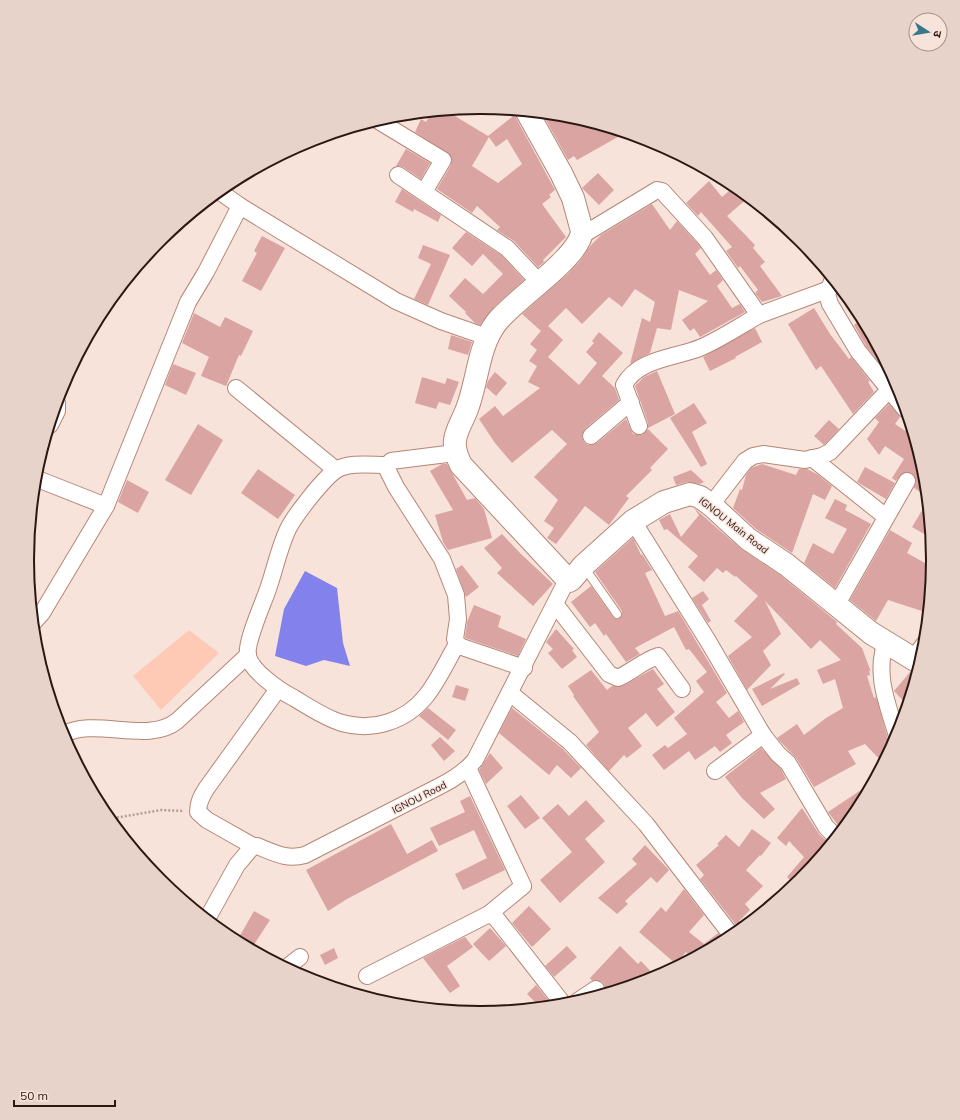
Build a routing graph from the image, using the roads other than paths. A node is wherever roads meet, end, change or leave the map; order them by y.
1 (530, 117) edge
2 (385, 125) edge
3 (398, 174) dead end
4 (424, 192) junction
5 (224, 195) edge
6 (240, 206) junction
7 (581, 236) junction
8 (539, 282) junction
9 (830, 284) edge
10 (759, 316) junction
11 (487, 337) junction
12 (236, 388) dead end
13 (889, 390) junction
14 (895, 397) edge
15 (631, 402) junction
16 (639, 426) dead end
17 (591, 436) dead end
18 (455, 453) junction
19 (812, 458) junction
20 (386, 465) junction
21 (336, 470) junction
22 (42, 481) edge
23 (907, 481) dead end
24 (711, 505) junction
25 (106, 506) junction
26 (886, 517) junction
27 (633, 521) junction
28 (575, 573) junction
29 (555, 604) junction
30 (837, 604) junction
31 (617, 614) dead end
32 (38, 618) edge
33 (886, 642) junction
34 (457, 644) junction
35 (916, 654) edge
36 (248, 655) junction
37 (524, 668) junction
38 (278, 689) junction
39 (682, 689) dead end
40 (510, 693) junction
41 (894, 726) edge
42 (69, 733) edge
43 (763, 735) junction
44 (468, 768) junction
45 (715, 771) dead end
46 (833, 834) edge
47 (253, 846) junction
48 (489, 914) junction
49 (209, 915) edge
50 (728, 931) edge
51 (300, 957) dead end
52 (291, 964) edge
53 (367, 976) dead end
54 (596, 989) dead end
55 (592, 992) edge
56 (559, 998) edge

1 - 7 street
2 - 4 street
3 - 4 street
4 - 8 street
5 - 6 street
6 - 11 street
6 - 25 street
7 - 8 street
7 - 10 street
8 - 11 street
9 - 10 street
9 - 13 street
10 - 15 street
11 - 18 street
12 - 21 street
13 - 14 street
13 - 19 street
15 - 16 street
15 - 17 street
18 - 20 street
18 - 28 street
19 - 24 street
19 - 26 street
20 - 21 street
20 - 34 street
21 - 36 street
22 - 25 street
23 - 26 street
24 - 27 street, IGNOU Main Road
24 - 30 street, IGNOU Main Road
25 - 32 street
26 - 30 street
27 - 28 street, IGNOU Main Road
27 - 43 street
28 - 29 street, IGNOU Road
28 - 31 lane
29 - 37 street, IGNOU Road
29 - 39 street
30 - 33 street, IGNOU Main Road
33 - 35 street, IGNOU Main Road
33 - 41 street
34 - 37 street
34 - 38 street
36 - 38 street
36 - 42 street
37 - 40 street, IGNOU Road
38 - 47 street, IGNOU Road
40 - 44 street, IGNOU Road
40 - 50 street
43 - 45 street
43 - 46 street
44 - 47 street, IGNOU Road
44 - 48 street
47 - 49 street
48 - 53 street
48 - 56 street
51 - 52 street
54 - 55 street

